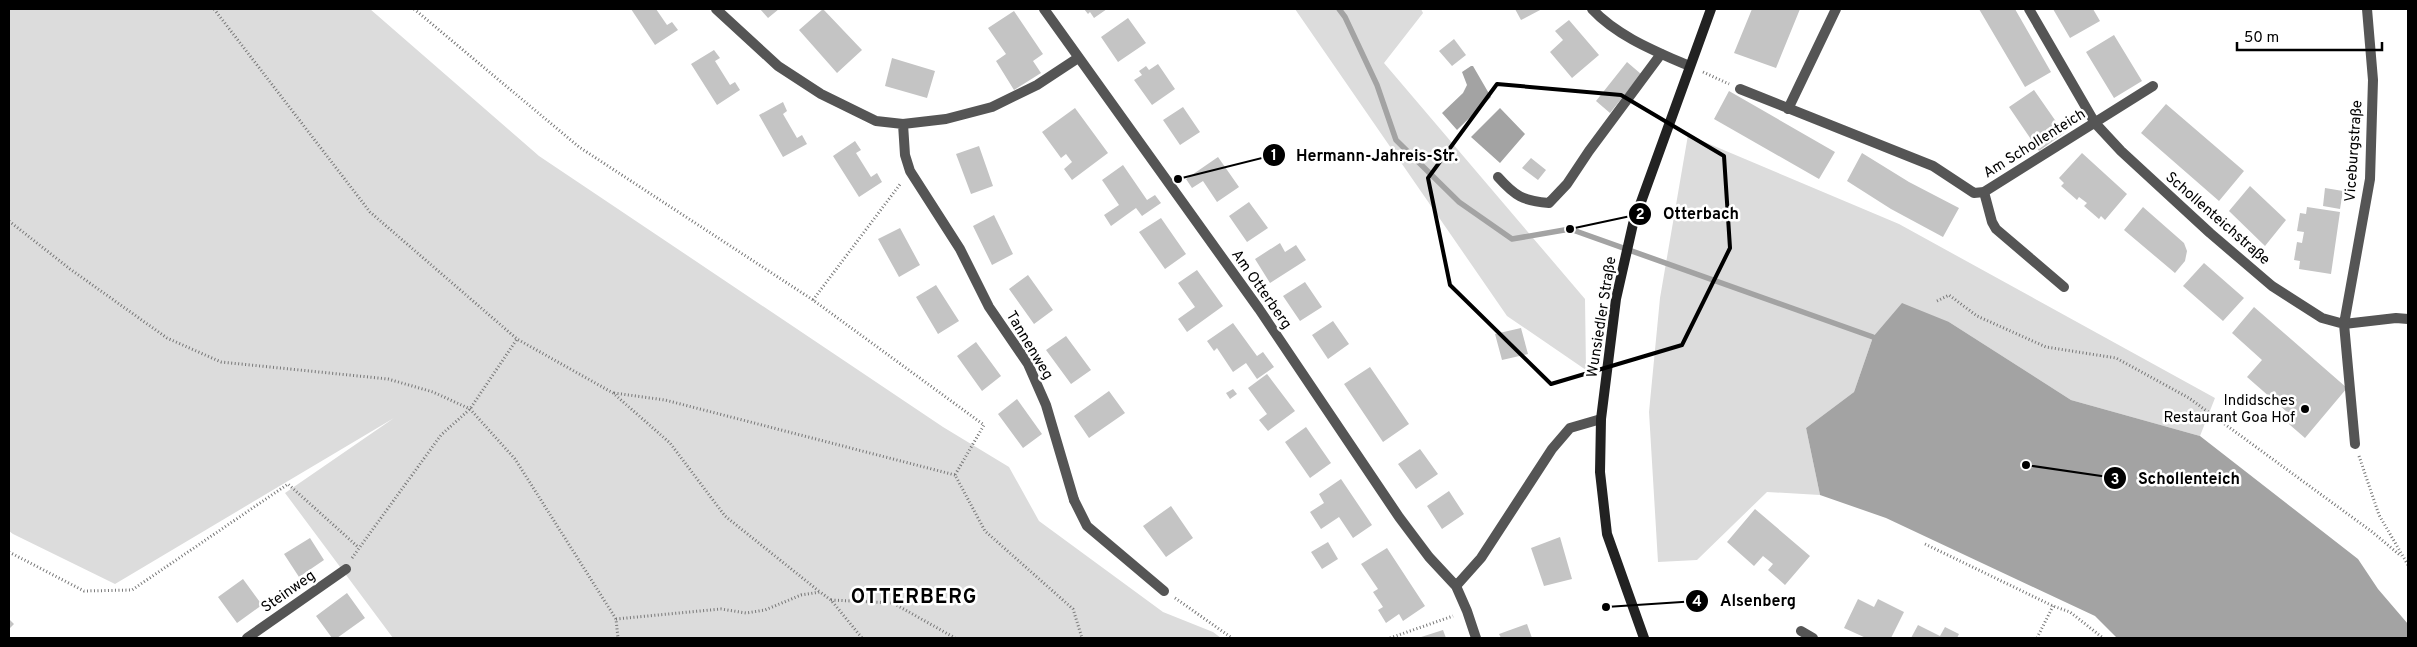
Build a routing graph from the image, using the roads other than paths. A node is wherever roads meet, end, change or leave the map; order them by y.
1 (716, 9) edge
2 (1044, 9) edge
3 (1592, 9) edge
4 (1711, 9) edge
5 (1836, 9) edge
6 (2029, 9) edge
7 (2367, 9) edge
8 (1661, 54) junction
9 (1078, 58) junction
10 (1689, 66) junction
11 (2153, 86) dead end
12 (1740, 89) road end
13 (1788, 110) junction
14 (2095, 123) junction
15 (902, 124) junction
16 (1498, 177) dead end
17 (1984, 192) junction
18 (2064, 287) dead end
19 (2408, 319) edge
20 (2344, 324) junction
21 (1601, 419) junction
22 (2355, 444) road end
23 (346, 569) road end
24 (1456, 586) junction
25 (1164, 591) road end
26 (1801, 631) dead end
27 (247, 638) edge
28 (1476, 638) edge
29 (1644, 638) edge
30 (1813, 638) edge

1 - 15 street
2 - 9 street, Am Otterberg
3 - 8 street
4 - 10 main road, Wunsiedler Straße
5 - 13 street
6 - 14 street, Schollenteichstraße
7 - 20 street, Viceburgstraße
8 - 10 street
8 - 16 street
9 - 15 street
9 - 24 street, Am Otterberg
10 - 21 main road, Wunsiedler Straße
11 - 14 street, Am Schollenteich
12 - 13 street, Am Schollenteich
13 - 17 street, Am Schollenteich
14 - 17 street, Am Schollenteich
14 - 20 street, Schollenteichstraße
15 - 25 street, Tannenweg
17 - 18 street
19 - 20 street
20 - 22 street
21 - 24 street
21 - 29 main road, Wunsiedler Straße
23 - 27 street, Steinweg
24 - 28 street, Am Otterberg
26 - 30 street

